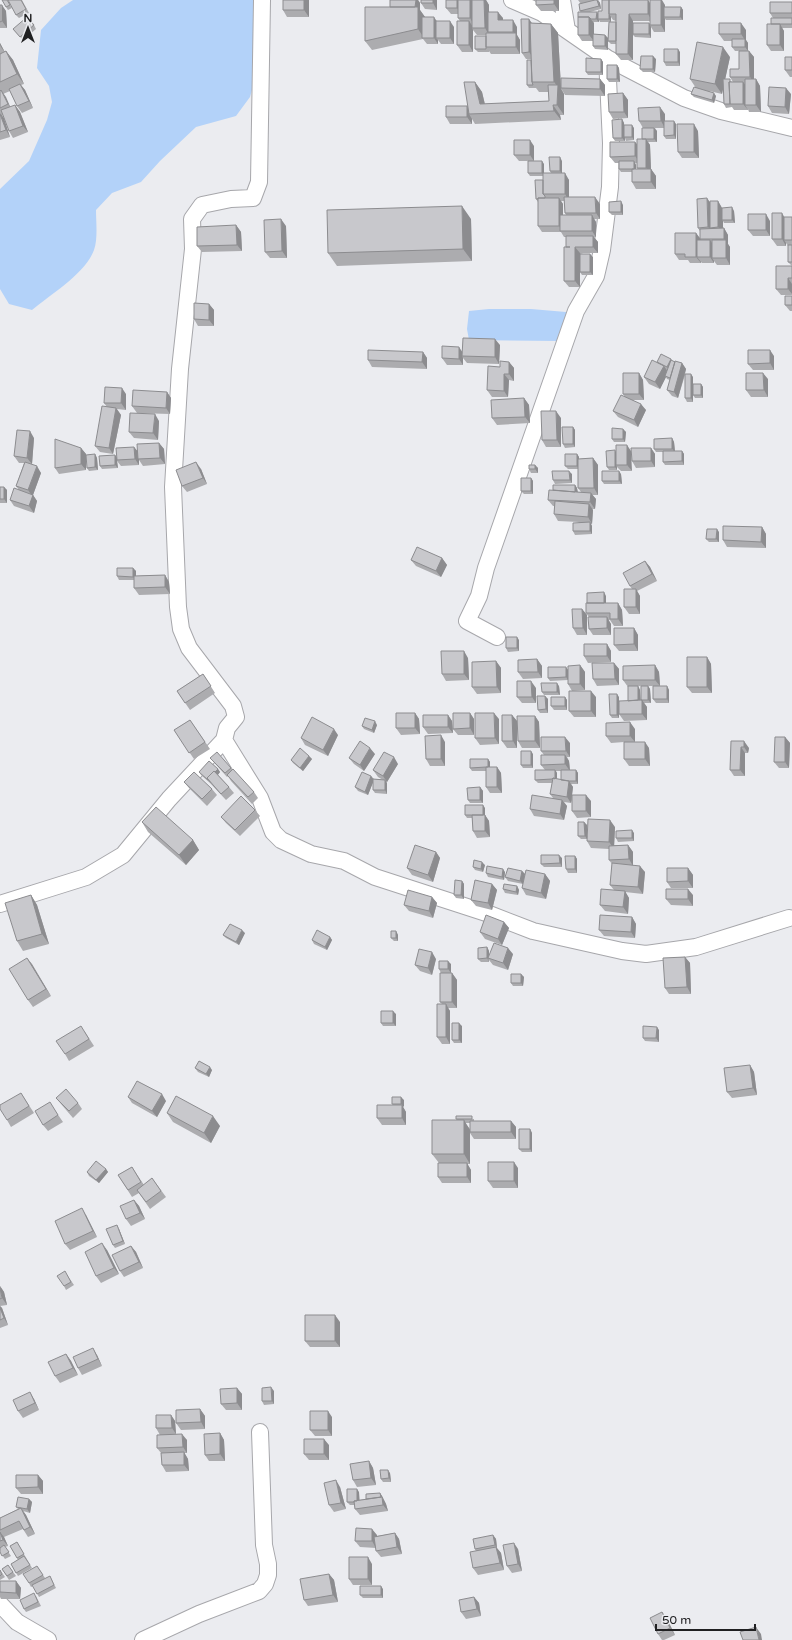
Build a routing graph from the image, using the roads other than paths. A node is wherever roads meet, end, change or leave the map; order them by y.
1 (262, 0) edge
2 (512, 0) edge
3 (562, 0) edge
4 (567, 30) junction
5 (607, 58) junction
6 (792, 128) edge
7 (497, 637) dead end
8 (224, 740) junction
9 (0, 904) edge
10 (789, 918) dead end
11 (260, 1432) dead end
12 (0, 1604) edge
13 (0, 1614) edge
14 (17, 1622) junction
15 (48, 1640) edge
16 (143, 1640) edge

1 - 8 street
2 - 4 street
3 - 4 street
4 - 5 street
5 - 6 street
5 - 7 street
8 - 9 street
8 - 10 street
11 - 16 street
12 - 14 street
13 - 14 street
14 - 15 street

